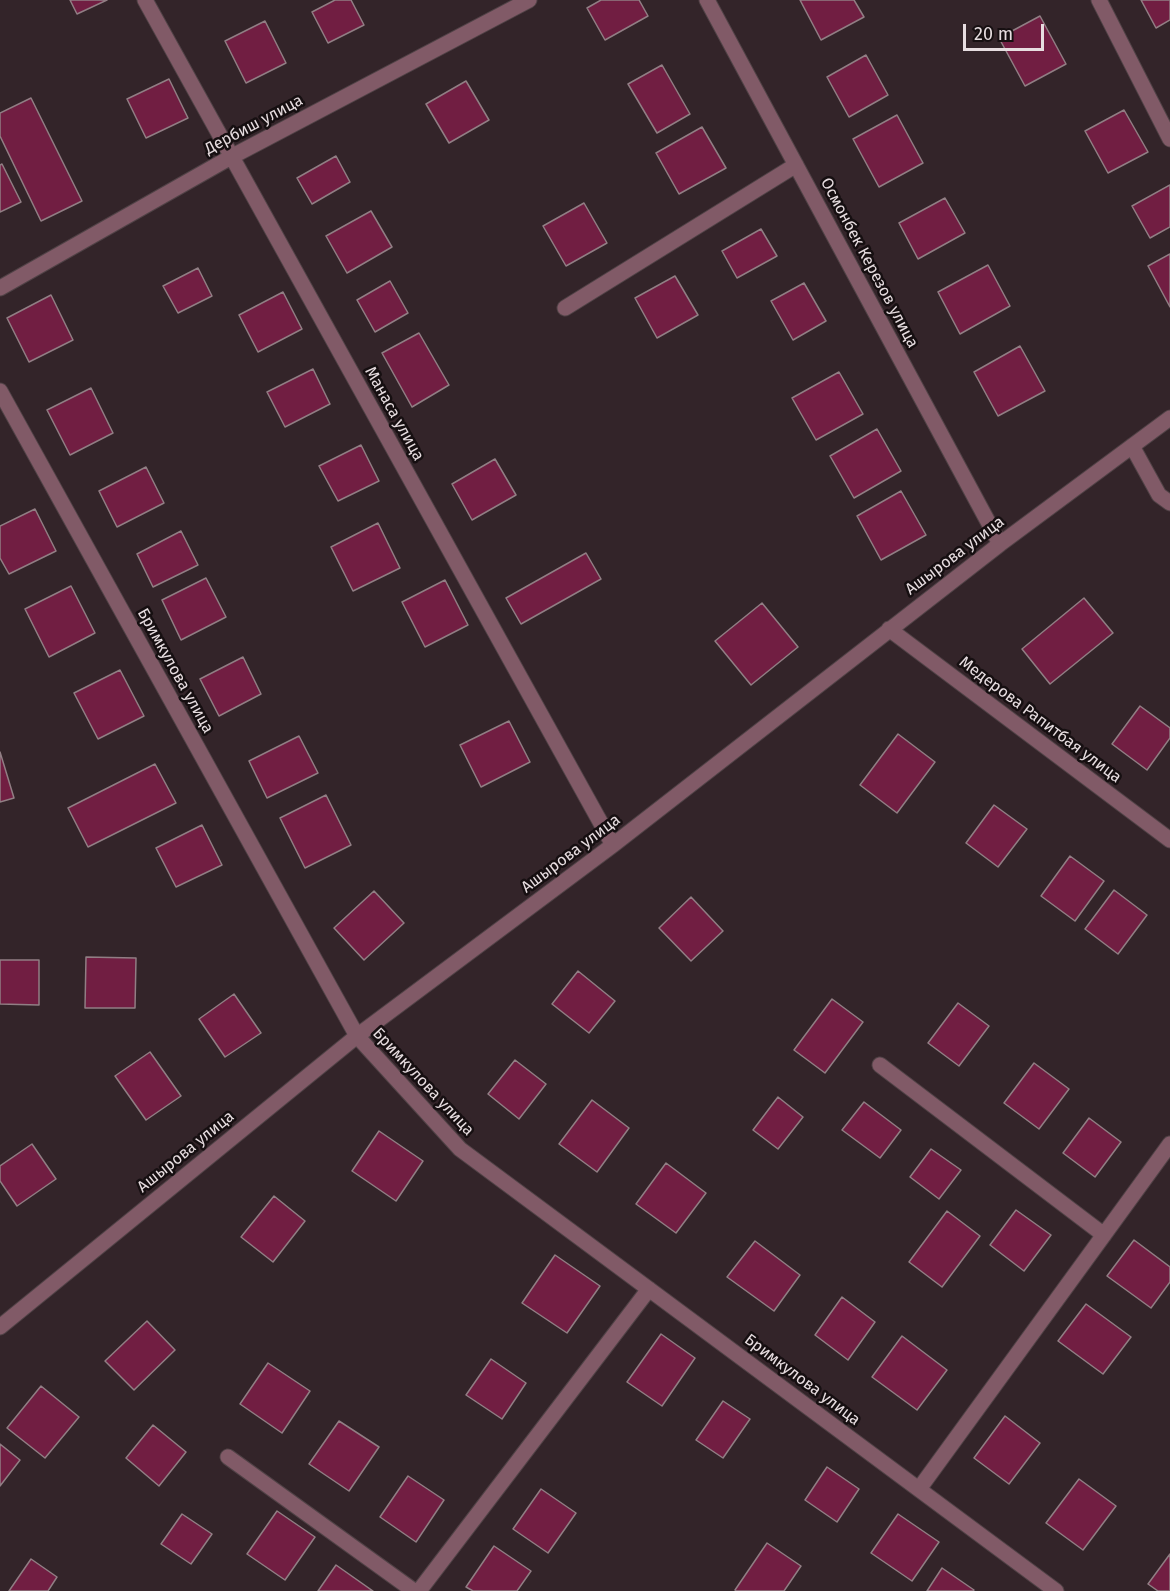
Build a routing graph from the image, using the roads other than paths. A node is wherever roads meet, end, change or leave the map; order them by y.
1 (145, 0) edge
2 (529, 0) edge
3 (707, 0) edge
4 (1099, 0) edge
5 (1170, 139) edge
6 (231, 157) junction
7 (796, 165) junction
8 (0, 288) edge
9 (565, 308) dead end
10 (0, 391) edge
11 (1170, 418) edge
12 (1132, 446) junction
13 (1170, 503) edge
14 (1000, 544) junction
15 (889, 629) junction
16 (1170, 840) edge
17 (613, 845) junction
18 (357, 1036) junction
19 (880, 1065) dead end
20 (1170, 1144) edge
21 (1104, 1235) junction
22 (649, 1289) junction
23 (0, 1328) edge
24 (228, 1457) dead end
25 (919, 1489) junction
26 (417, 1591) edge
27 (1056, 1591) edge

1 - 6 street, Манаса улица
2 - 6 street, Дербиш улица
3 - 7 street, Осмонбек Керезов улица
4 - 5 street
6 - 8 street, Дербиш улица
6 - 17 street, Манаса улица
7 - 9 street
7 - 14 street, Осмонбек Керезов улица
10 - 18 street, Бримкулова улица
11 - 12 street, Ашырова улица
12 - 13 street
12 - 14 street, Ашырова улица
14 - 15 street, Ашырова улица
15 - 16 street, Медерова Рапитбая улица
15 - 17 street, Ашырова улица
17 - 18 street, Ашырова улица
18 - 22 street, Бримкулова улица
18 - 23 street, Ашырова улица
19 - 21 street
20 - 21 street
21 - 25 street
22 - 25 street, Бримкулова улица
22 - 26 street
24 - 26 street
25 - 27 street, Бримкулова улица

